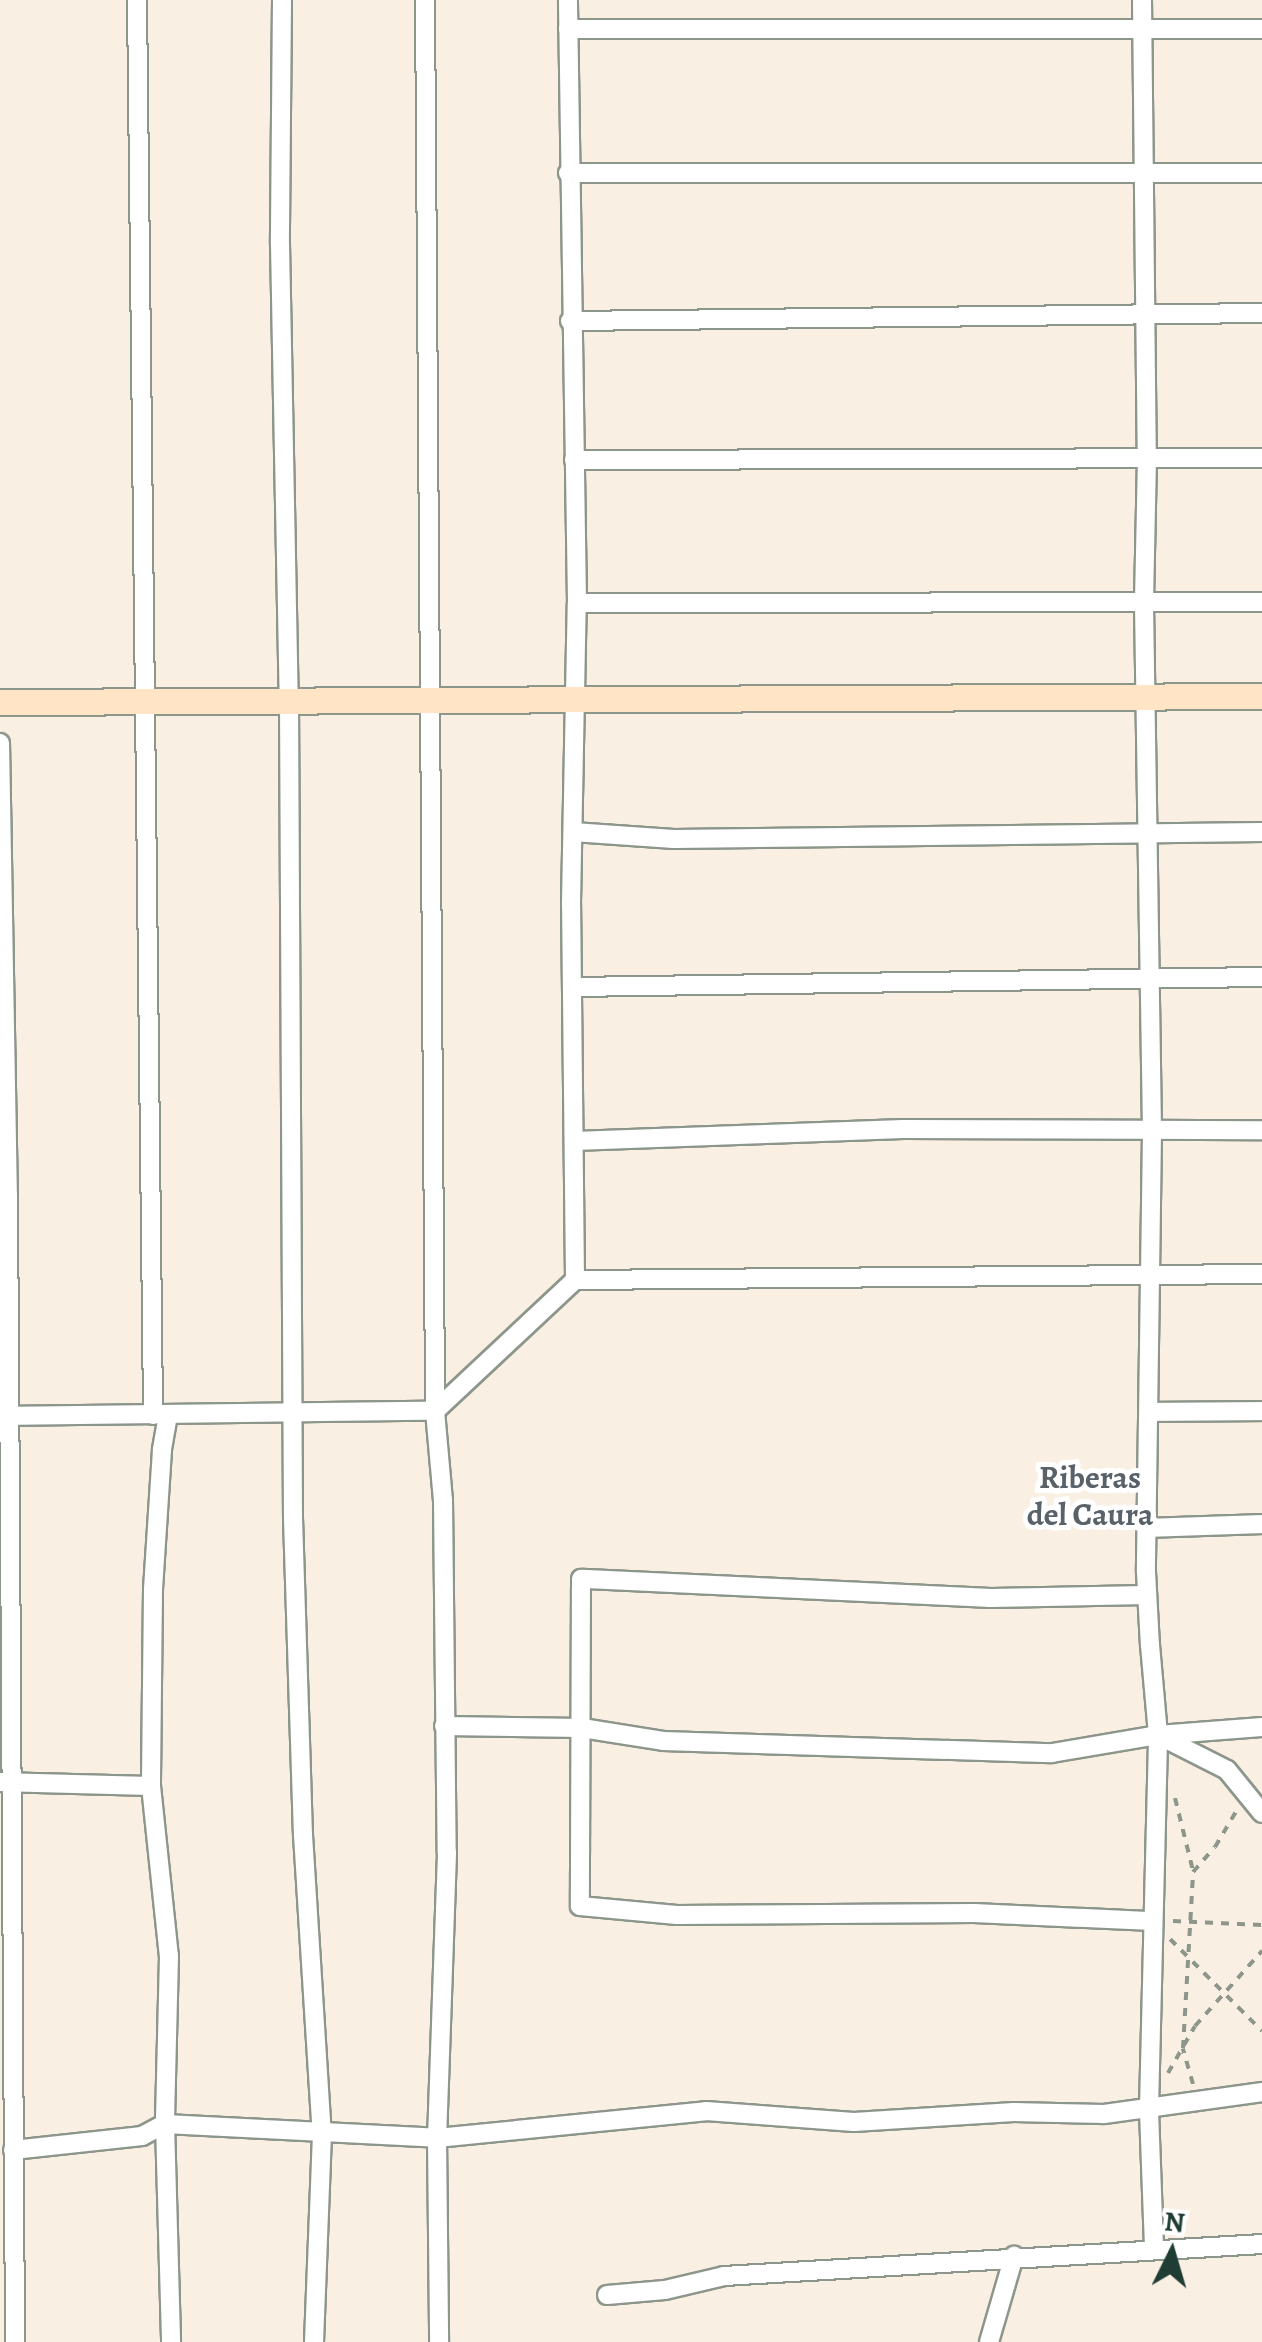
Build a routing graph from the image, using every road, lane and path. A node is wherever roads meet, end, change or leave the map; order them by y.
1 (138, 0) edge
2 (282, 0) edge
3 (426, 0) edge
4 (568, 0) edge
5 (1142, 0) edge
6 (568, 29) junction
7 (1262, 30) edge
8 (1142, 31) junction
9 (568, 173) junction
10 (1262, 173) edge
11 (1144, 174) junction
12 (1262, 312) edge
13 (1146, 313) junction
14 (570, 321) junction
15 (1147, 458) junction
16 (1262, 458) edge
17 (574, 460) junction
18 (1262, 602) edge
19 (577, 603) junction
20 (1144, 604) junction
21 (1144, 696) junction
22 (1262, 696) edge
23 (434, 700) junction
24 (574, 700) junction
25 (289, 701) junction
26 (0, 702) edge
27 (142, 702) junction
28 (0, 744) edge
29 (572, 832) junction
30 (1262, 832) edge
31 (1150, 833) junction
32 (1262, 977) edge
33 (1151, 978) junction
34 (572, 987) junction
35 (1262, 1130) edge
36 (1152, 1132) junction
37 (574, 1142) junction
38 (1153, 1272) junction
39 (1262, 1274) edge
40 (575, 1280) junction
41 (435, 1410) junction
42 (1149, 1412) junction
43 (1262, 1412) edge
44 (293, 1414) junction
45 (161, 1415) junction
46 (5, 1416) edge
47 (1262, 1524) edge
48 (1146, 1528) junction
49 (1147, 1596) junction
50 (444, 1726) junction
51 (1262, 1726) edge
52 (582, 1728) junction
53 (1158, 1735) junction
54 (1157, 1762) junction
55 (5, 1781) edge
56 (152, 1786) junction
57 (1253, 1801) edge
58 (1194, 1872) junction
59 (1154, 1920) junction
60 (1188, 1922) junction
61 (1262, 1925) edge
62 (1262, 1950) edge
63 (1223, 1995) junction
64 (1262, 2031) edge
65 (1182, 2048) junction
66 (1262, 2092) edge
67 (1204, 2101) junction
68 (1149, 2108) junction
69 (166, 2124) junction
70 (322, 2134) junction
71 (437, 2138) junction
72 (13, 2150) junction
73 (1262, 2244) edge
74 (1154, 2247) junction
75 (1014, 2256) junction
76 (0, 2283) edge
77 (607, 2295) dead end
78 (14, 2304) junction
79 (15, 2342) edge
80 (172, 2342) edge
81 (314, 2342) edge
82 (439, 2342) edge
83 (989, 2342) edge

1 - 27 street
2 - 25 street
3 - 23 street
4 - 6 street
5 - 8 street
6 - 8 street
6 - 9 street
7 - 8 street
8 - 11 street
9 - 11 street
9 - 14 street
10 - 11 street
11 - 13 street
12 - 13 street
13 - 14 street
13 - 15 street
14 - 17 street
15 - 16 street
15 - 17 street
15 - 20 street
17 - 19 street
18 - 20 street
19 - 20 street
19 - 24 street
20 - 21 street
21 - 22 street
21 - 24 street
21 - 31 street
23 - 24 street
23 - 25 street
23 - 41 street
24 - 29 street
25 - 27 street
25 - 44 street
26 - 27 street
27 - 45 street
28 - 46 street
29 - 31 street
29 - 34 street
30 - 31 street
31 - 33 street
32 - 33 street
33 - 34 street
33 - 36 street
34 - 37 street
35 - 36 street
36 - 37 street
36 - 38 street
37 - 40 street
38 - 39 street
38 - 40 street
38 - 42 street
40 - 41 street
41 - 44 street
41 - 50 street
42 - 43 street
42 - 48 street
44 - 45 street
44 - 70 street
45 - 46 street
45 - 56 street
46 - 55 street
47 - 48 street
48 - 49 street
49 - 52 street
49 - 53 street
50 - 52 street
50 - 71 street
51 - 53 street
52 - 53 street
52 - 59 street
53 - 54 street
53 - 57 street
54 - 58 path
54 - 59 street
55 - 56 street
55 - 72 street
56 - 69 street
57 - 58 path
58 - 60 path
59 - 60 path
59 - 63 path
59 - 68 street
60 - 61 path
60 - 65 path
62 - 63 path
63 - 64 path
63 - 65 path
65 - 67 path
65 - 68 path
66 - 67 street
67 - 68 street
68 - 71 street
68 - 74 street
69 - 70 street
69 - 72 street
69 - 80 street
70 - 71 street
70 - 81 street
71 - 82 street
72 - 78 street
73 - 74 street
74 - 75 street
75 - 77 street
75 - 83 street
76 - 78 street
78 - 79 street

